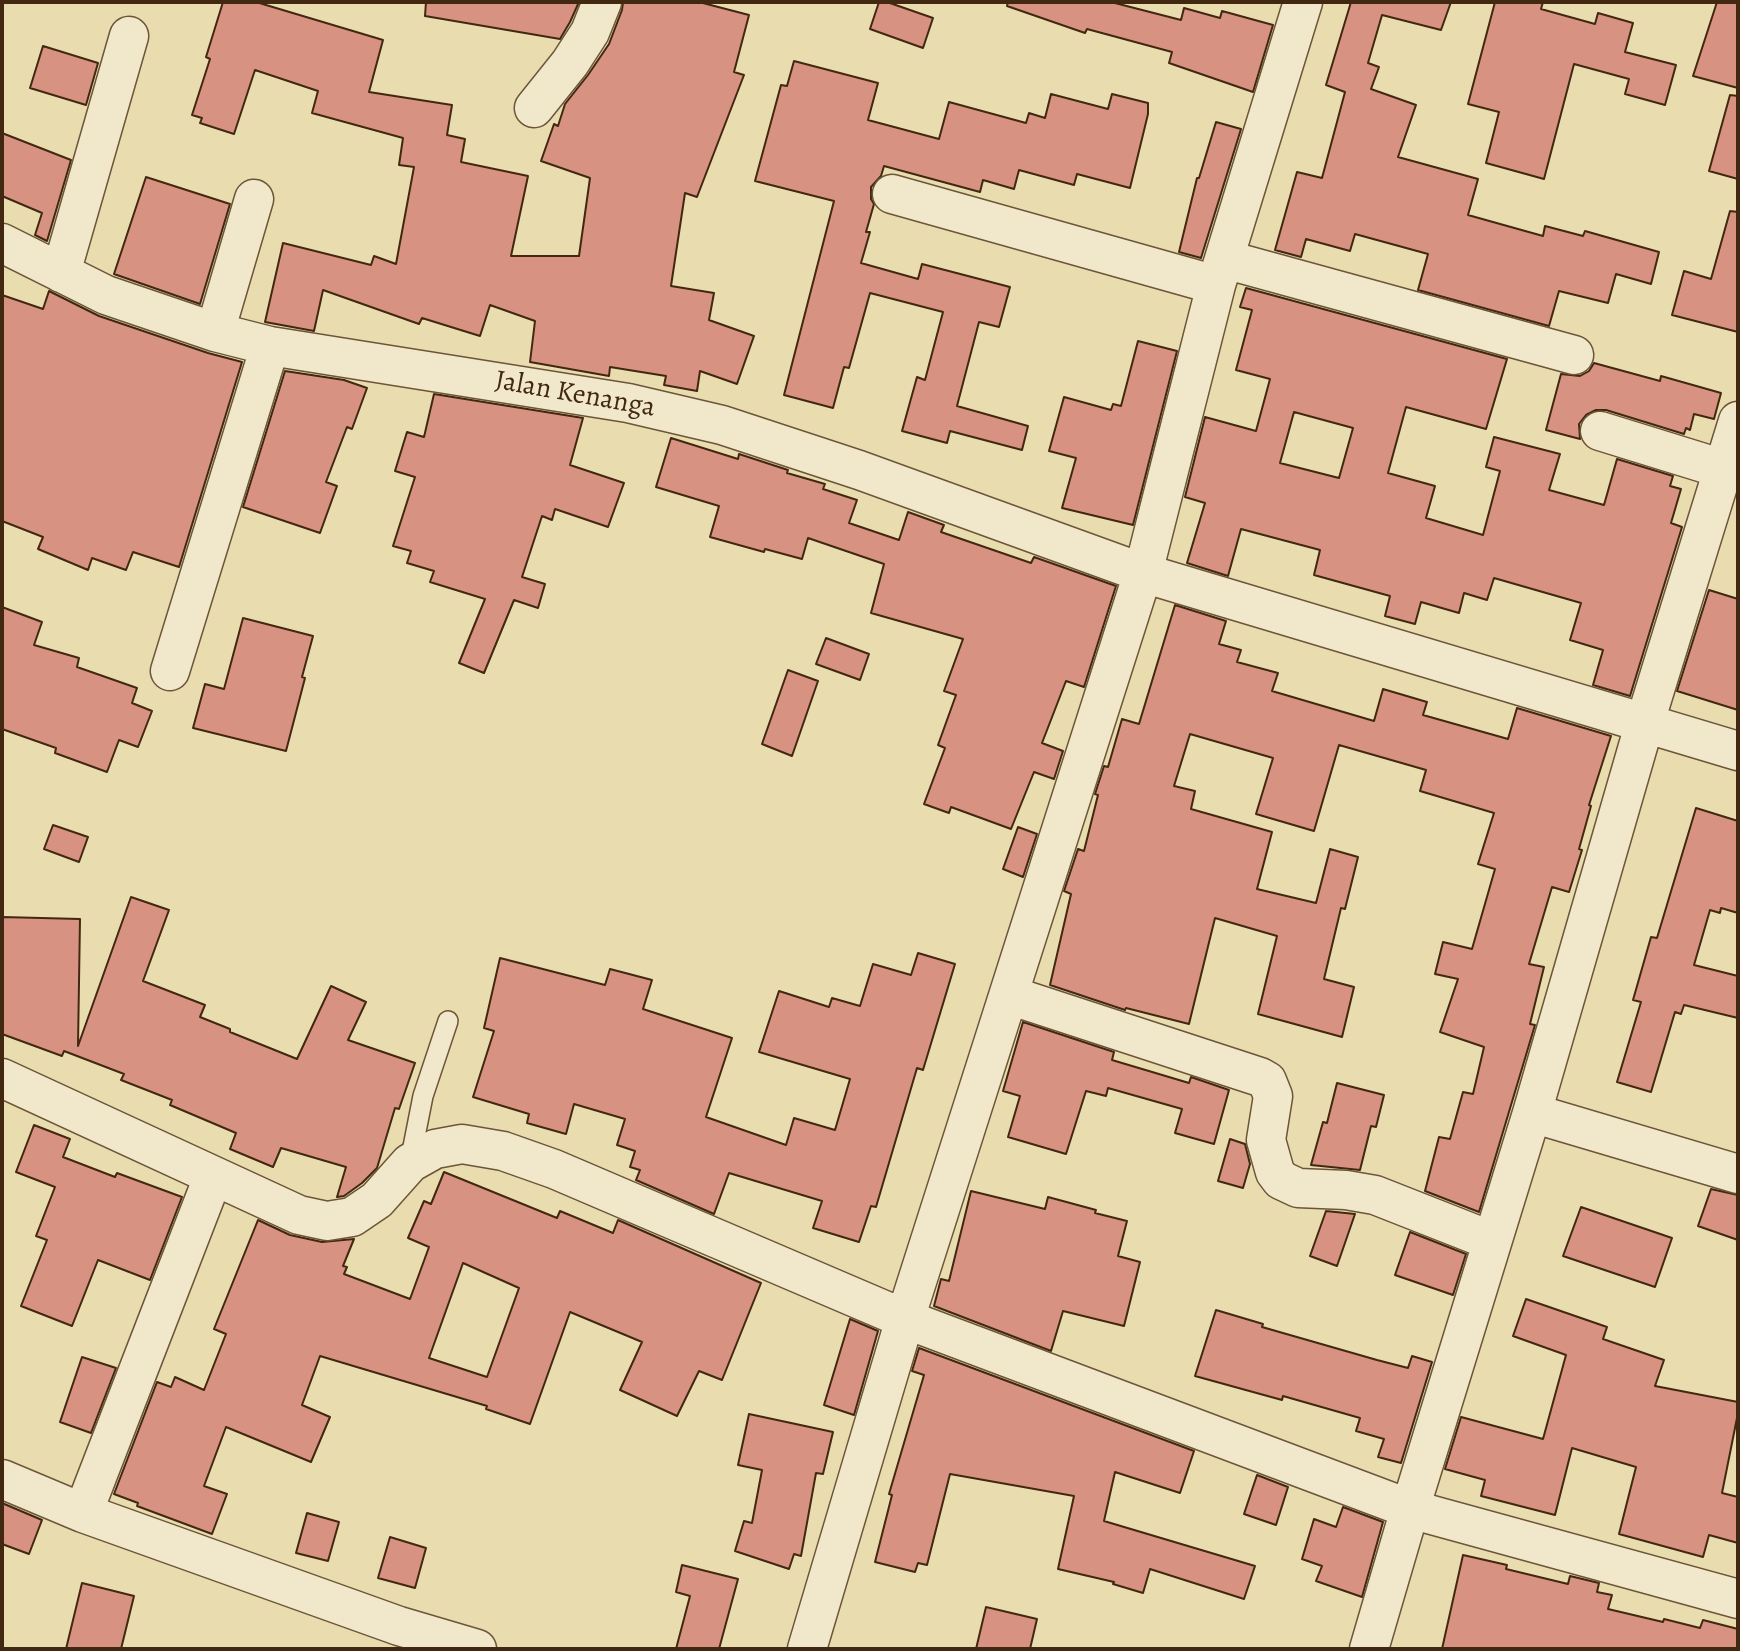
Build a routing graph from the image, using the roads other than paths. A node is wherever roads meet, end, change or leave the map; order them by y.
1 (602, 2) edge
2 (1303, 2) edge
3 (129, 36) dead end
4 (534, 108) dead end
5 (892, 194) dead end
6 (254, 199) dead end
7 (2, 243) edge
8 (61, 272) junction
9 (1220, 272) junction
10 (215, 332) junction
11 (271, 346) junction
12 (1574, 355) dead end
13 (1738, 421) edge
14 (1600, 431) dead end
15 (1723, 468) junction
16 (1143, 573) junction
17 (170, 671) dead end
18 (1644, 722) junction
19 (1738, 751) edge
20 (1009, 995) junction
21 (449, 1021) dead end
22 (2, 1078) edge
23 (1532, 1114) junction
24 (410, 1163) junction
25 (1738, 1174) edge
26 (213, 1177) junction
27 (1492, 1241) junction
28 (905, 1319) junction
29 (2, 1479) edge
30 (1410, 1509) junction
31 (83, 1513) junction
32 (1738, 1599) edge
33 (477, 1649) edge
34 (807, 1649) edge
35 (1369, 1649) edge

1 - 4 street
2 - 9 street
3 - 8 street
5 - 9 street
6 - 10 street
7 - 8 street, Jalan Kenanga
8 - 10 street, Jalan Kenanga
9 - 12 street
9 - 16 street
10 - 11 street, Jalan Kenanga
11 - 16 street, Jalan Kenanga
11 - 17 street
13 - 15 street
14 - 15 street
15 - 18 street
16 - 18 street, Jalan Kenanga
16 - 20 street
18 - 19 street, Jalan Kenanga
18 - 23 street
20 - 27 street
20 - 28 street
21 - 24 lane
22 - 26 street
23 - 25 street
23 - 27 street
24 - 26 street
24 - 28 street
26 - 31 street
27 - 30 street
28 - 30 street
28 - 34 street
29 - 31 street
30 - 32 street
30 - 35 street
31 - 33 street

